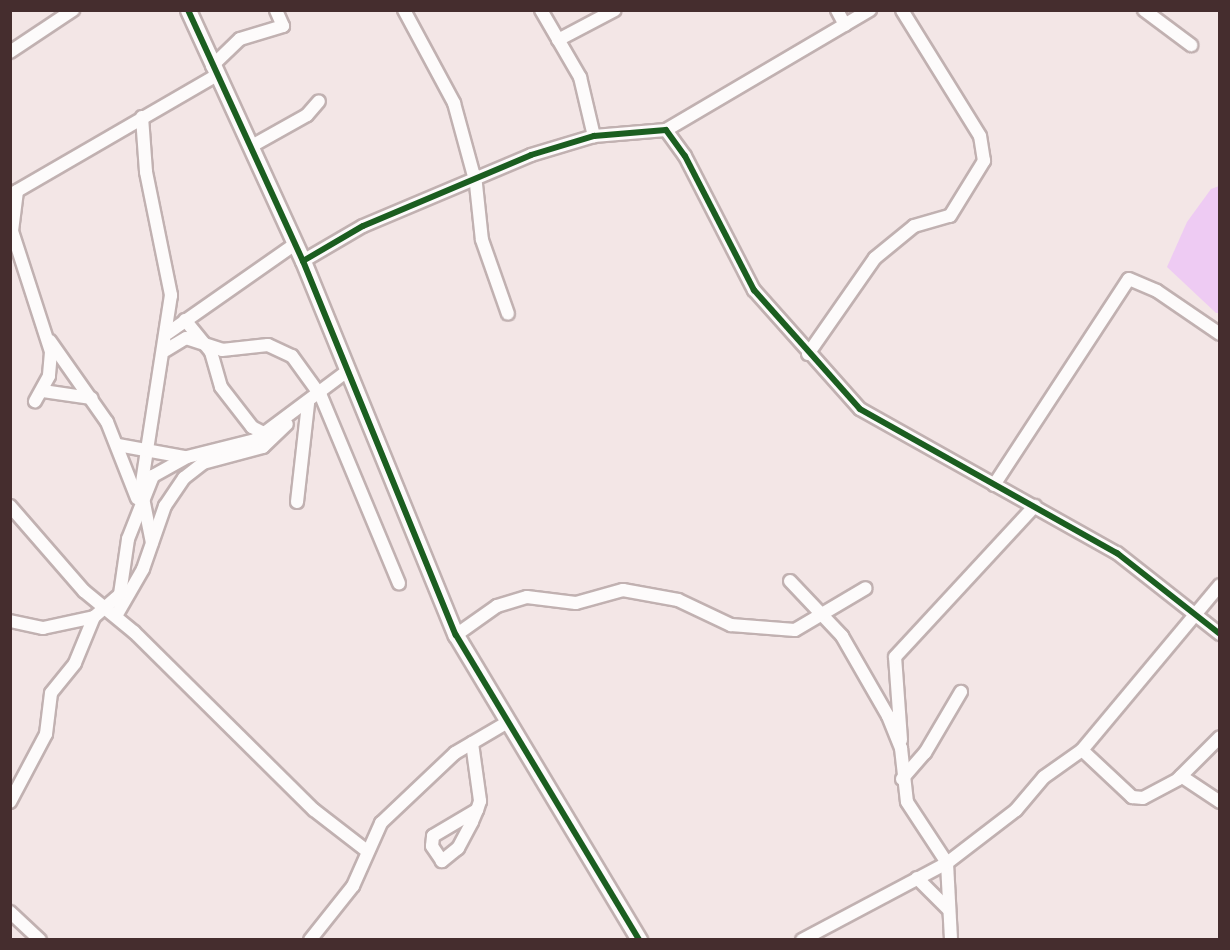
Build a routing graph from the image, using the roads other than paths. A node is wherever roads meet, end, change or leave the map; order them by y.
1 (73, 10) edge
2 (188, 10) edge
3 (276, 10) edge
4 (404, 10) edge
5 (541, 10) edge
6 (615, 10) edge
7 (837, 10) edge
8 (870, 10) edge
9 (902, 10) edge
10 (1144, 10) edge
11 (845, 26) junction
12 (558, 40) junction
13 (1191, 45) dead end
14 (10, 52) edge
15 (214, 70) junction
16 (319, 101) dead end
17 (142, 117) junction
18 (666, 130) junction
19 (594, 136) junction
20 (250, 147) junction
21 (474, 175) junction
22 (14, 193) edge
23 (295, 244) junction
24 (303, 261) junction
25 (508, 314) dead end
26 (185, 320) junction
27 (168, 333) junction
28 (1220, 334) edge
29 (49, 340) junction
30 (207, 346) junction
31 (166, 350) junction
32 (808, 354) junction
33 (346, 372) junction
34 (321, 396) junction
35 (91, 398) junction
36 (304, 407) junction
37 (266, 434) junction
38 (118, 445) junction
39 (146, 453) junction
40 (187, 457) junction
41 (994, 485) junction
42 (140, 501) junction
43 (297, 502) dead end
44 (10, 506) edge
45 (1035, 506) junction
46 (152, 543) junction
47 (790, 581) dead end
48 (399, 583) dead end
49 (1220, 585) edge
50 (866, 588) dead end
51 (105, 607) junction
52 (1195, 615) junction
53 (116, 616) junction
54 (822, 616) junction
55 (94, 617) junction
56 (10, 621) edge
57 (1220, 634) edge
58 (456, 635) junction
59 (961, 692) dead end
60 (506, 723) junction
61 (1220, 737) edge
62 (472, 742) junction
63 (901, 748) junction
64 (1082, 750) junction
65 (1181, 776) junction
66 (902, 779) junction
67 (10, 802) edge
68 (1220, 802) edge
69 (477, 810) dead end
70 (368, 851) junction
71 (947, 863) junction
72 (917, 878) junction
73 (949, 910) junction
74 (10, 912) edge
75 (40, 939) edge
76 (312, 939) edge
77 (639, 939) edge
78 (802, 939) edge
79 (951, 939) edge

1 - 14 street
2 - 15 street
3 - 15 street
4 - 21 street
5 - 12 street
6 - 12 street
7 - 11 street
8 - 11 street
9 - 32 street
10 - 13 street
11 - 18 street
12 - 19 street
15 - 17 street
15 - 20 street
16 - 20 street
17 - 22 street
17 - 27 street
18 - 19 street
18 - 32 street
19 - 21 street
20 - 23 street
21 - 24 street
21 - 25 street
22 - 29 street
23 - 24 street
23 - 26 street
24 - 33 street
26 - 27 street
26 - 30 street
27 - 31 street
28 - 41 street
29 - 35 street
29 - 35 street
30 - 31 street
30 - 34 street
30 - 37 street
31 - 39 street
32 - 41 street
33 - 34 street
33 - 58 street
34 - 36 street
34 - 48 street
35 - 38 street
36 - 37 street
36 - 43 street
36 - 46 street
37 - 40 street
38 - 39 street
38 - 42 street
39 - 40 street
39 - 42 street
40 - 42 street
41 - 45 street
42 - 46 street
42 - 51 street
44 - 51 street
45 - 52 street
45 - 63 street
46 - 53 street
47 - 54 street
49 - 52 street
50 - 54 street
51 - 53 street
51 - 55 street
52 - 57 street
52 - 64 street
53 - 70 street
54 - 58 street
54 - 63 street
55 - 56 street
55 - 67 street
58 - 60 street
59 - 66 street
60 - 62 street
60 - 77 street
61 - 65 street
62 - 69 street
62 - 70 street
63 - 66 street
64 - 65 street
64 - 71 street
65 - 68 street
66 - 71 street
70 - 76 street
71 - 72 street
71 - 73 street
72 - 73 street
72 - 78 street
73 - 79 street
74 - 75 street

